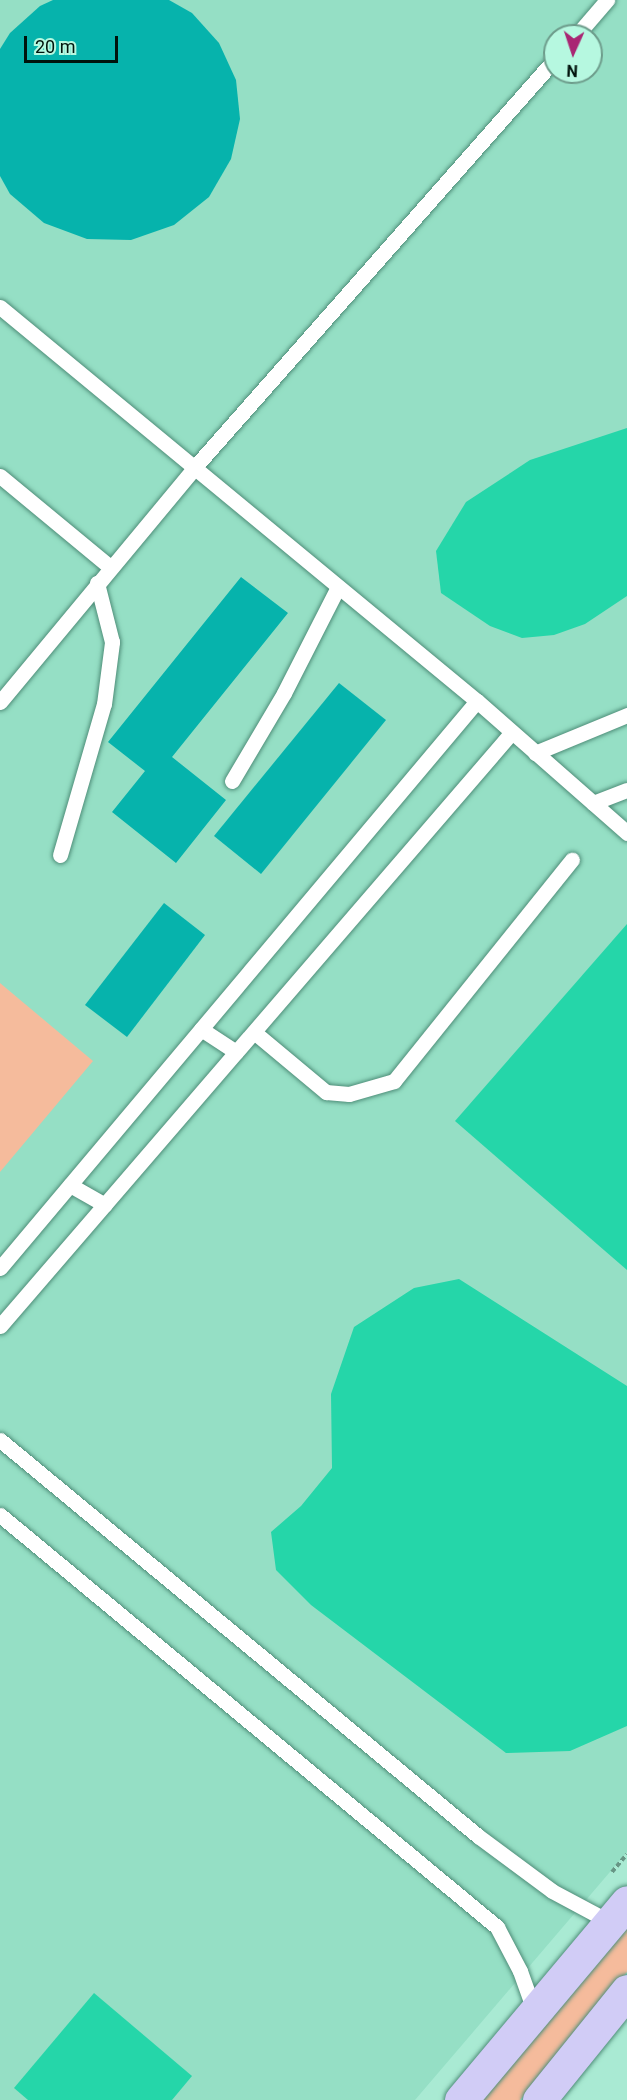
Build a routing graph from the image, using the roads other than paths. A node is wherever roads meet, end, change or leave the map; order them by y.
1 (607, 0) edge
2 (586, 24) edge
3 (543, 73) edge
4 (0, 307) edge
5 (194, 468) junction
6 (0, 476) edge
7 (110, 567) junction
8 (97, 583) junction
9 (339, 587) junction
10 (477, 700) junction
11 (0, 702) edge
12 (627, 715) edge
13 (512, 732) junction
14 (535, 753) junction
15 (231, 782) dead end
16 (627, 790) edge
17 (593, 803) junction
18 (627, 832) edge
19 (60, 855) dead end
20 (572, 860) dead end
21 (201, 1029) junction
22 (254, 1032) junction
23 (236, 1052) junction
24 (70, 1185) junction
25 (105, 1205) junction
26 (0, 1268) edge
27 (0, 1326) edge
28 (0, 1440) edge
29 (0, 1515) edge
30 (618, 1912) edge
31 (627, 1991) edge
32 (535, 2013) junction
33 (461, 2100) edge
34 (539, 2100) edge

1 - 2 lane
3 - 5 lane
4 - 5 lane
5 - 7 lane
5 - 9 lane
6 - 7 lane
7 - 8 lane
8 - 11 lane
8 - 19 lane
9 - 10 lane
9 - 15 lane
10 - 13 lane
10 - 21 lane
12 - 14 lane
13 - 14 lane
13 - 22 lane
14 - 17 lane
16 - 17 lane
17 - 18 lane
20 - 22 lane
21 - 23 lane
21 - 24 lane
22 - 23 lane
23 - 25 lane
24 - 25 lane
24 - 26 lane
25 - 27 lane
28 - 30 lane
29 - 32 lane
30 - 32 main road
31 - 34 main road
32 - 33 main road

